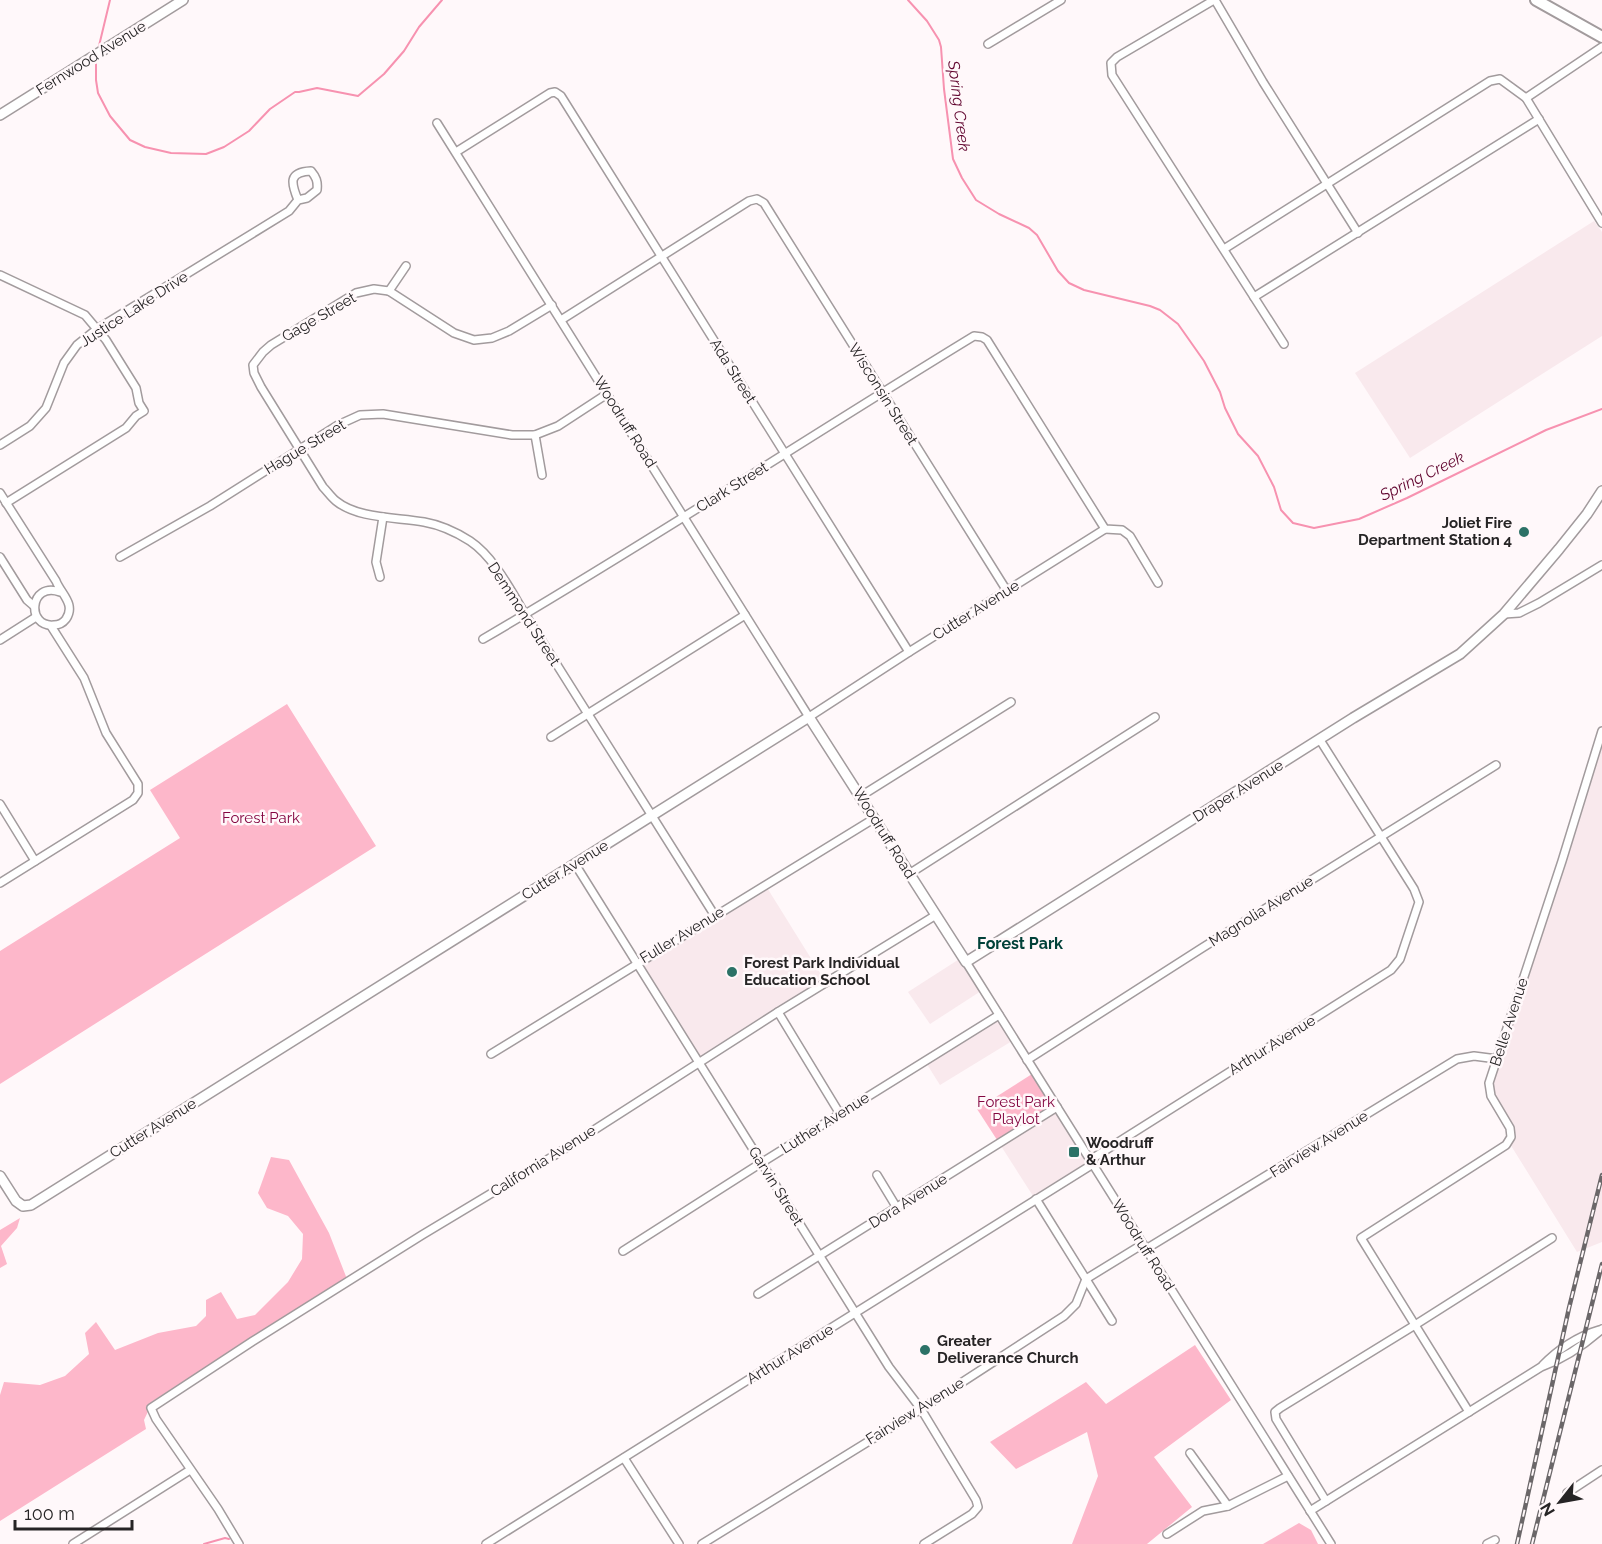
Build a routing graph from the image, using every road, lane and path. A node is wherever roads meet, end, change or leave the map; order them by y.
1 (183, 0) edge
2 (1061, 0) edge
3 (1215, 0) edge
4 (1536, 0) edge
5 (1602, 37) edge
6 (988, 44) dead end
7 (1602, 47) edge
8 (1526, 98) junction
9 (0, 115) edge
10 (1539, 119) junction
11 (437, 123) dead end
12 (456, 152) junction
13 (1327, 185) junction
14 (298, 200) junction
15 (1602, 223) edge
16 (1358, 233) junction
17 (1224, 249) junction
18 (661, 256) junction
19 (406, 266) dead end
20 (0, 275) edge
21 (389, 291) junction
22 (1254, 297) junction
23 (552, 305) junction
24 (561, 320) junction
25 (97, 329) junction
26 (1284, 344) dead end
27 (253, 365) joint
28 (882, 392) junction
29 (607, 394) junction
30 (535, 435) junction
31 (0, 445) edge
32 (300, 450) junction
33 (785, 453) junction
34 (542, 475) dead end
35 (1602, 491) edge
36 (0, 493) edge
37 (6, 503) junction
38 (383, 517) junction
39 (684, 517) junction
40 (1105, 529) junction
41 (0, 557) edge
42 (120, 557) dead end
43 (1602, 565) edge
44 (380, 577) dead end
45 (1158, 583) dead end
46 (1007, 591) junction
47 (60, 592) junction
48 (34, 606) junction
49 (1504, 614) junction
50 (525, 615) junction
51 (745, 615) junction
52 (36, 617) junction
53 (51, 626) junction
54 (483, 639) dead end
55 (0, 640) edge
56 (909, 652) junction
57 (1011, 702) dead end
58 (589, 715) junction
59 (808, 717) junction
60 (1155, 717) dead end
61 (1602, 730) edge
62 (551, 738) dead end
63 (1320, 740) junction
64 (1496, 765) dead end
65 (861, 796) junction
66 (0, 804) edge
67 (652, 815) junction
68 (875, 818) junction
69 (1382, 837) junction
70 (35, 861) junction
71 (575, 864) junction
72 (909, 874) junction
73 (0, 884) edge
74 (936, 915) junction
75 (715, 916) junction
76 (966, 962) junction
77 (637, 963) junction
78 (778, 1012) junction
79 (999, 1015) junction
80 (491, 1054) dead end
81 (1497, 1059) junction
82 (1027, 1060) junction
83 (700, 1063) junction
84 (1057, 1107) junction
85 (840, 1114) junction
86 (1091, 1162) junction
87 (761, 1163) junction
88 (877, 1175) dead end
89 (0, 1176) edge
90 (1036, 1199) junction
91 (897, 1208) junction
92 (1552, 1238) dead end
93 (1144, 1247) junction
94 (623, 1251) dead end
95 (820, 1255) junction
96 (1086, 1279) junction
97 (758, 1294) dead end
98 (856, 1313) junction
99 (1112, 1321) dead end
100 (1415, 1325) junction
101 (1602, 1329) edge
102 (921, 1409) junction
103 (1469, 1412) junction
104 (1190, 1453) dead end
105 (624, 1458) junction
106 (190, 1470) junction
107 (1602, 1470) edge
108 (1288, 1476) junction
109 (1567, 1492) dead end
110 (1326, 1501) junction
111 (1228, 1506) junction
112 (1310, 1511) junction
113 (1167, 1534) dead end
114 (1495, 1539) dead end
115 (73, 1544) edge
116 (239, 1544) edge
117 (486, 1544) edge
118 (679, 1544) edge
119 (702, 1544) edge
120 (924, 1544) edge
121 (1331, 1544) edge
122 (1487, 1544) edge

1 - 9 street, Fernwood Avenue
2 - 6 street
3 - 13 street
3 - 17 street
4 - 5 main road
7 - 8 street
8 - 10 street
8 - 13 street
10 - 15 street
10 - 16 street
11 - 12 street, Woodruff Road
12 - 18 street, Ada Street
12 - 23 street, Woodruff Road
13 - 16 street
13 - 17 street
14 - 14 street, Justice Lake Drive
14 - 25 street, Justice Lake Drive
16 - 22 street
17 - 22 street
18 - 24 street
18 - 28 street, Wisconsin Street
18 - 33 street, Ada Street
19 - 21 street
20 - 25 street
21 - 23 street
21 - 27 street, Gage Street
22 - 26 street
23 - 24 street, Woodruff Road
24 - 29 street, Woodruff Road
25 - 31 street, Justice Lake Drive
25 - 37 street
27 - 32 street, Demmond Street
28 - 33 street, Clark Street
28 - 40 street, Clark Street
28 - 46 street, Wisconsin Street
29 - 30 street, Hague Street
29 - 39 street, Woodruff Road
30 - 32 street, Hague Street
30 - 34 street
32 - 38 street, Demmond Street
32 - 42 street, Hague Street
33 - 39 street, Clark Street
33 - 56 street, Ada Street
35 - 49 street, Draper Avenue
36 - 37 street
37 - 47 street
38 - 44 street
38 - 50 street, Demmond Street
39 - 50 street, Clark Street
39 - 51 street, Woodruff Road
40 - 45 street
40 - 46 street, Cutter Avenue
41 - 48 street
43 - 49 street, Draper Avenue
46 - 56 street, Cutter Avenue
47 - 48 street
47 - 53 street
48 - 52 street
49 - 63 street, Draper Avenue
50 - 54 street, Clark Street
50 - 58 street, Demmond Street
51 - 58 street
51 - 59 street, Woodruff Road
52 - 53 street
52 - 55 street
53 - 70 street
56 - 59 street, Cutter Avenue
57 - 65 street
58 - 62 street
58 - 67 street, Demmond Street
59 - 65 street, Woodruff Road
59 - 67 street, Cutter Avenue
60 - 72 street
61 - 81 street, Belle Avenue
63 - 69 street
63 - 76 street, Draper Avenue
64 - 69 street, Magnolia Avenue
65 - 68 street, Woodruff Road
66 - 70 street
67 - 71 street, Cutter Avenue
67 - 75 street, Demmond Street
68 - 72 street, Woodruff Road
68 - 75 street, Fuller Avenue
69 - 82 street, Magnolia Avenue
69 - 86 street, Arthur Avenue
70 - 73 street
71 - 77 street, Garvin Street
71 - 89 street, Cutter Avenue
72 - 74 street, Woodruff Road
74 - 76 street, Woodruff Road
74 - 78 street, California Avenue
75 - 77 street, Fuller Avenue
76 - 79 street, Woodruff Road
77 - 80 street, Fuller Avenue
77 - 83 street, Garvin Street
78 - 83 street, California Avenue
78 - 85 street
79 - 82 street, Woodruff Road
79 - 85 street, Luther Avenue
81 - 93 street, Fairview Avenue
81 - 100 street, Belle Avenue
82 - 84 street, Woodruff Road
83 - 87 street, Garvin Street
83 - 106 street, California Avenue
84 - 86 street, Woodruff Road
84 - 91 street, Dora Avenue
85 - 87 street, Luther Avenue
86 - 90 street, Arthur Avenue
86 - 93 street, Woodruff Road
87 - 94 street, Luther Avenue
87 - 95 street, Garvin Street
88 - 91 street
90 - 96 street
90 - 98 street, Arthur Avenue
91 - 95 street, Dora Avenue
92 - 100 street
93 - 96 street, Fairview Avenue
93 - 108 street, Woodruff Road
95 - 97 street, Dora Avenue
95 - 98 street, Garvin Street
96 - 99 street
96 - 102 street, Fairview Avenue
98 - 102 street, Garvin Street
98 - 105 street, Arthur Avenue
100 - 103 street
100 - 110 street
101 - 103 street
102 - 119 street, Fairview Avenue
102 - 120 street, Garvin Street
103 - 110 street
104 - 111 street
105 - 117 street, Arthur Avenue
105 - 118 street
106 - 115 street
106 - 116 street
107 - 109 street
108 - 111 street
108 - 112 street, Woodruff Road
110 - 112 street
111 - 113 street
112 - 121 street, Woodruff Road
114 - 122 street

